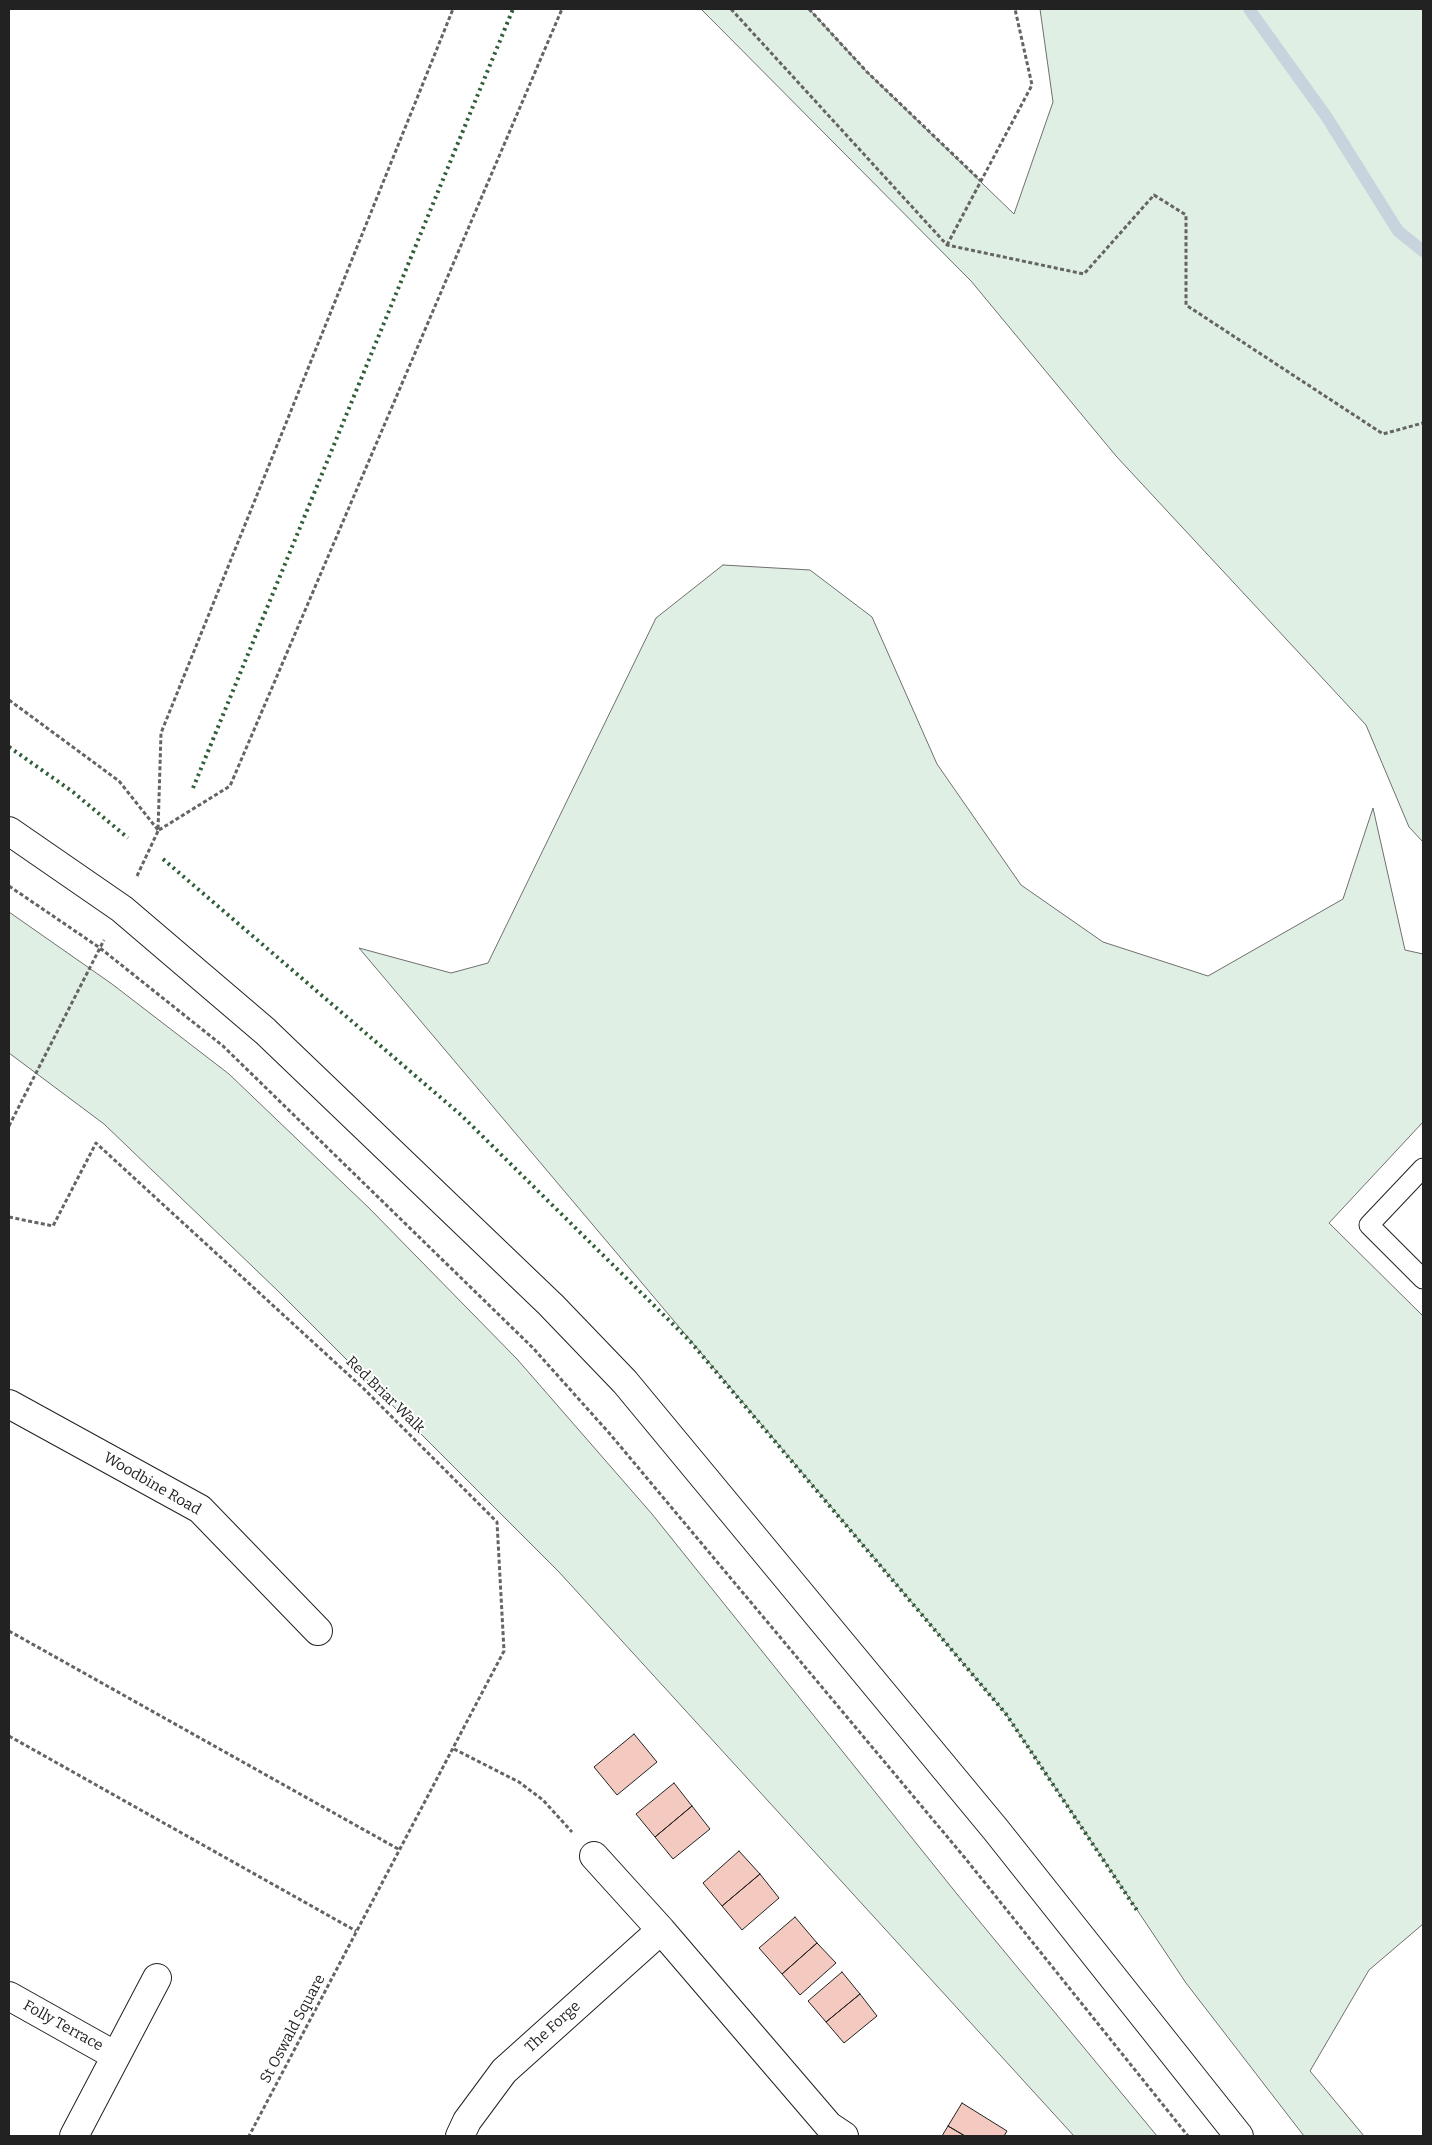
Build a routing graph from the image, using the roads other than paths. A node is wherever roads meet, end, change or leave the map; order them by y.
1 (9, 831) edge
2 (1423, 1168) edge
3 (1423, 1279) edge
4 (9, 1404) edge
5 (318, 1631) dead end
6 (594, 1856) road end
7 (661, 1930) junction
8 (157, 1978) dead end
9 (9, 1996) edge
10 (116, 2056) junction
11 (74, 2136) edge
12 (460, 2136) edge
13 (844, 2136) edge
14 (1239, 2136) edge

1 - 14 main road
2 - 3 lane
4 - 5 main road, Woodbine Road
6 - 7 main road
7 - 12 main road, The Forge
7 - 13 main road
8 - 10 main road, Folly Terrace
9 - 10 main road, Folly Terrace
10 - 11 main road, Folly Terrace

